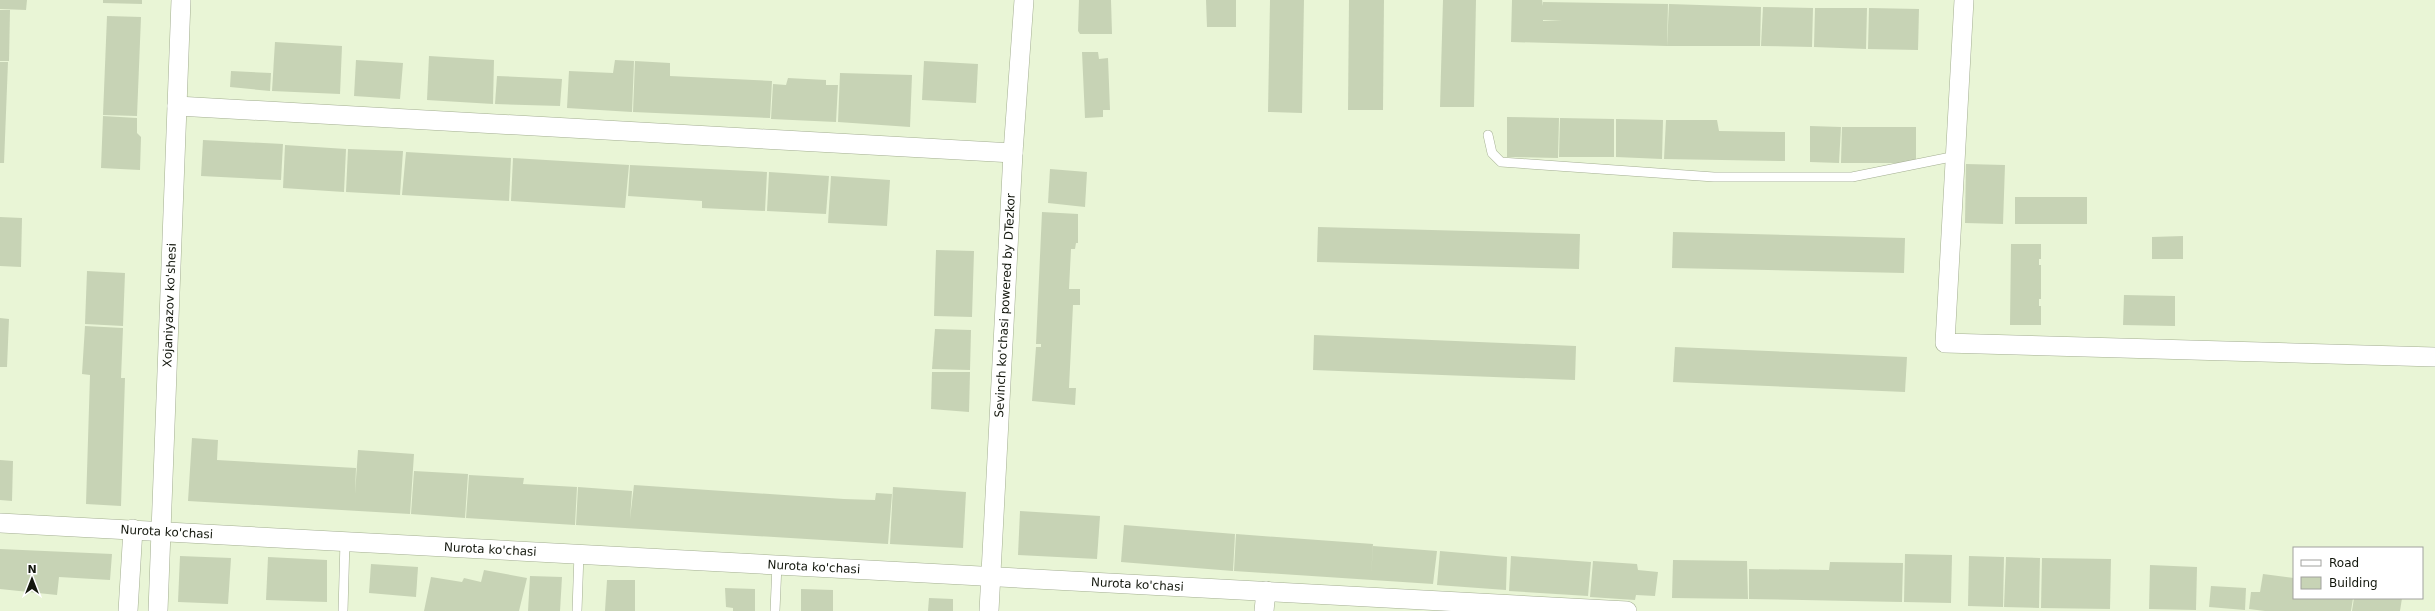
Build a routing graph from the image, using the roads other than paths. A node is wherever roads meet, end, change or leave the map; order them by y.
1 (181, 0) edge
2 (1024, 0) edge
3 (1964, 0) edge
4 (177, 106) junction
5 (1488, 135) dead end
6 (1013, 153) junction
7 (1956, 156) junction
8 (2435, 357) edge
9 (0, 523) edge
10 (133, 529) junction
11 (160, 530) junction
12 (345, 541) junction
13 (579, 553) junction
14 (777, 564) junction
15 (991, 576) junction
16 (1266, 591) junction
17 (128, 611) edge
18 (158, 611) edge
19 (343, 611) edge
20 (577, 611) edge
21 (775, 611) edge
22 (989, 611) edge
23 (1264, 611) edge
24 (1627, 611) edge

1 - 4 street, Xojaniyazov ko'shesi
2 - 6 street, Sevinch ko'chasi powered by DTezkor
3 - 7 street
4 - 6 street
4 - 11 street, Xojaniyazov ko'shesi
5 - 7 lane
6 - 15 street, Sevinch ko'chasi powered by DTezkor
7 - 8 street
9 - 10 street, Nurota ko'chasi
10 - 11 street, Nurota ko'chasi
10 - 17 street
11 - 12 street, Nurota ko'chasi
11 - 18 street, Xojaniyazov ko'shesi
12 - 13 street, Nurota ko'chasi
12 - 19 lane
13 - 14 street, Nurota ko'chasi
13 - 20 lane
14 - 15 street, Nurota ko'chasi
14 - 21 lane
15 - 16 street, Nurota ko'chasi
15 - 22 street, Sevinch ko'chasi powered by DTezkor
16 - 23 street
16 - 24 street, Nurota ko'chasi

